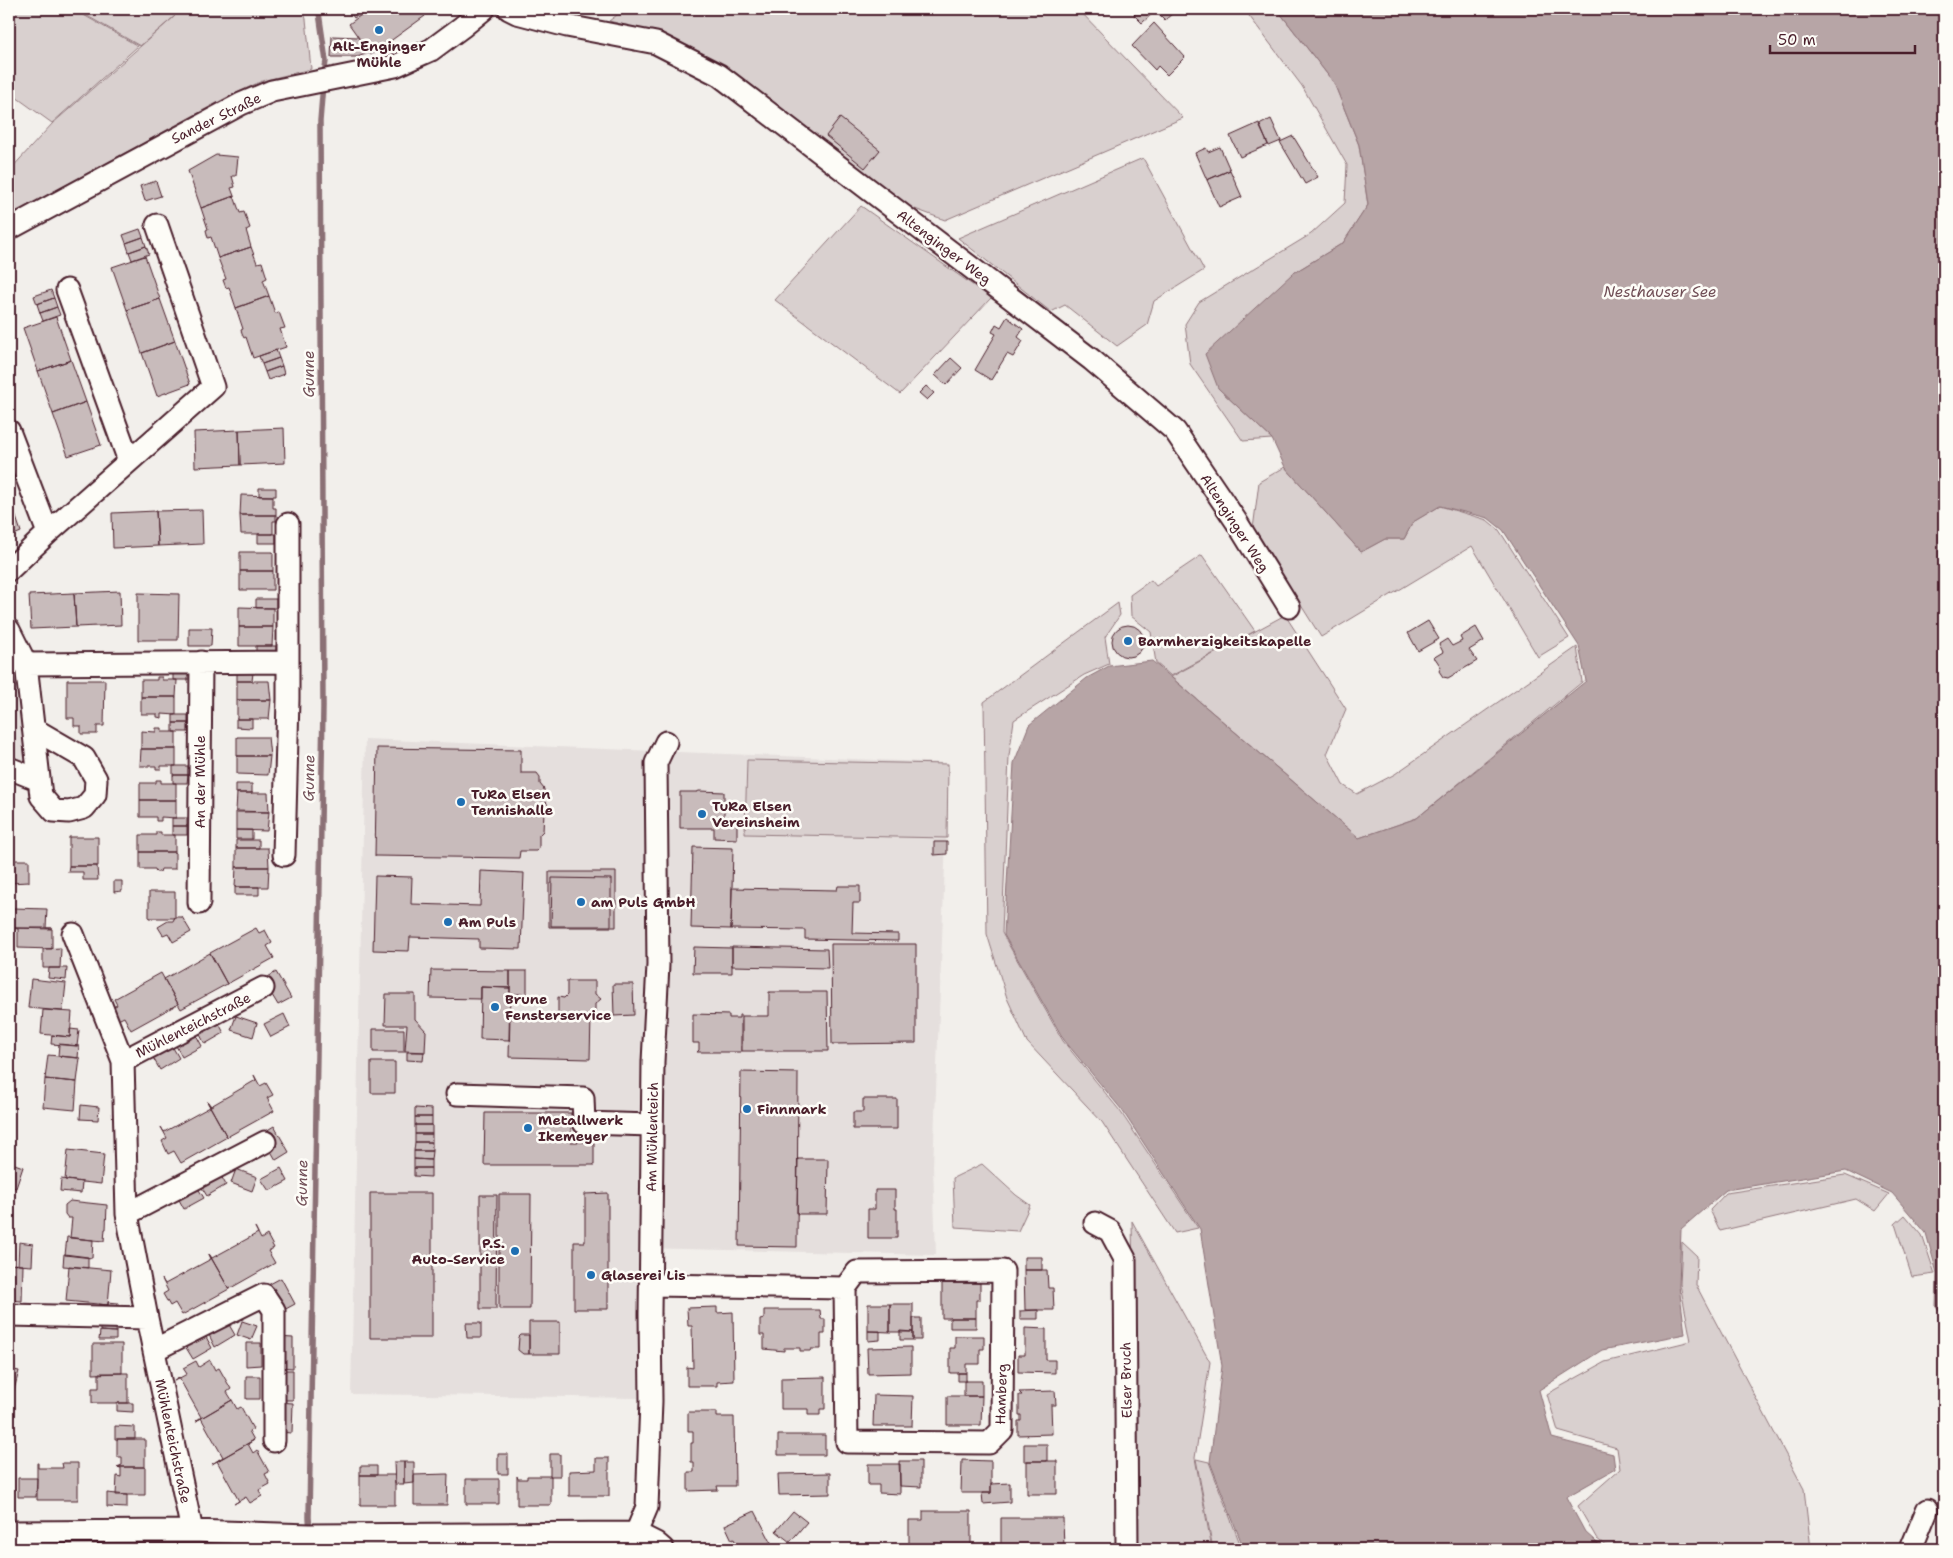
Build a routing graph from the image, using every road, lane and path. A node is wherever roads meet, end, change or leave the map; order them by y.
1 (484, 9) edge
2 (510, 9) edge
3 (157, 225) dead end
4 (9, 229) edge
5 (67, 290) dead end
6 (9, 431) edge
7 (129, 461) junction
8 (288, 524) dead end
9 (48, 533) junction
10 (9, 570) edge
11 (1289, 607) dead end
12 (9, 630) edge
13 (201, 662) junction
14 (286, 662) junction
15 (26, 664) junction
16 (34, 729) junction
17 (666, 742) dead end
18 (9, 768) edge
19 (38, 780) junction
20 (284, 855) dead end
21 (199, 903) dead end
22 (72, 934) dead end
23 (263, 988) dead end
24 (123, 1061) junction
25 (457, 1094) dead end
26 (652, 1125) junction
27 (265, 1142) dead end
28 (127, 1214) junction
29 (1095, 1223) dead end
30 (651, 1285) junction
31 (845, 1288) junction
32 (9, 1315) edge
33 (147, 1318) junction
34 (154, 1350) junction
35 (274, 1441) dead end
36 (1927, 1510) dead end
37 (9, 1532) edge
38 (192, 1532) junction
39 (636, 1533) junction
40 (31, 1541) edge
41 (663, 1549) edge
42 (1126, 1549) edge
43 (1912, 1549) edge

1 - 4 street, Sander Straße
2 - 11 street, Altenginger Weg
3 - 7 street
5 - 7 street
6 - 9 street
7 - 9 street
8 - 14 street
9 - 10 street
12 - 15 street
13 - 14 street
13 - 15 street
13 - 21 street, An der Mühle
14 - 20 street
15 - 16 street
16 - 19 street
16 - 19 street
17 - 26 street, Am Mühlenteich
18 - 19 street
22 - 24 street, Mühlenteichstraße
23 - 24 street, Mühlenteichstraße
24 - 28 street, Mühlenteichstraße
25 - 26 street
26 - 30 street, Am Mühlenteich
27 - 28 street
28 - 33 street, Mühlenteichstraße
29 - 42 street, Elser Bruch
30 - 31 street
30 - 39 street, Am Mühlenteich
31 - 31 street, Hamberg
32 - 33 street
33 - 34 street, Mühlenteichstraße
34 - 35 street
34 - 38 street, Mühlenteichstraße
36 - 43 street
37 - 40 street
38 - 39 street
38 - 40 street
39 - 41 street

